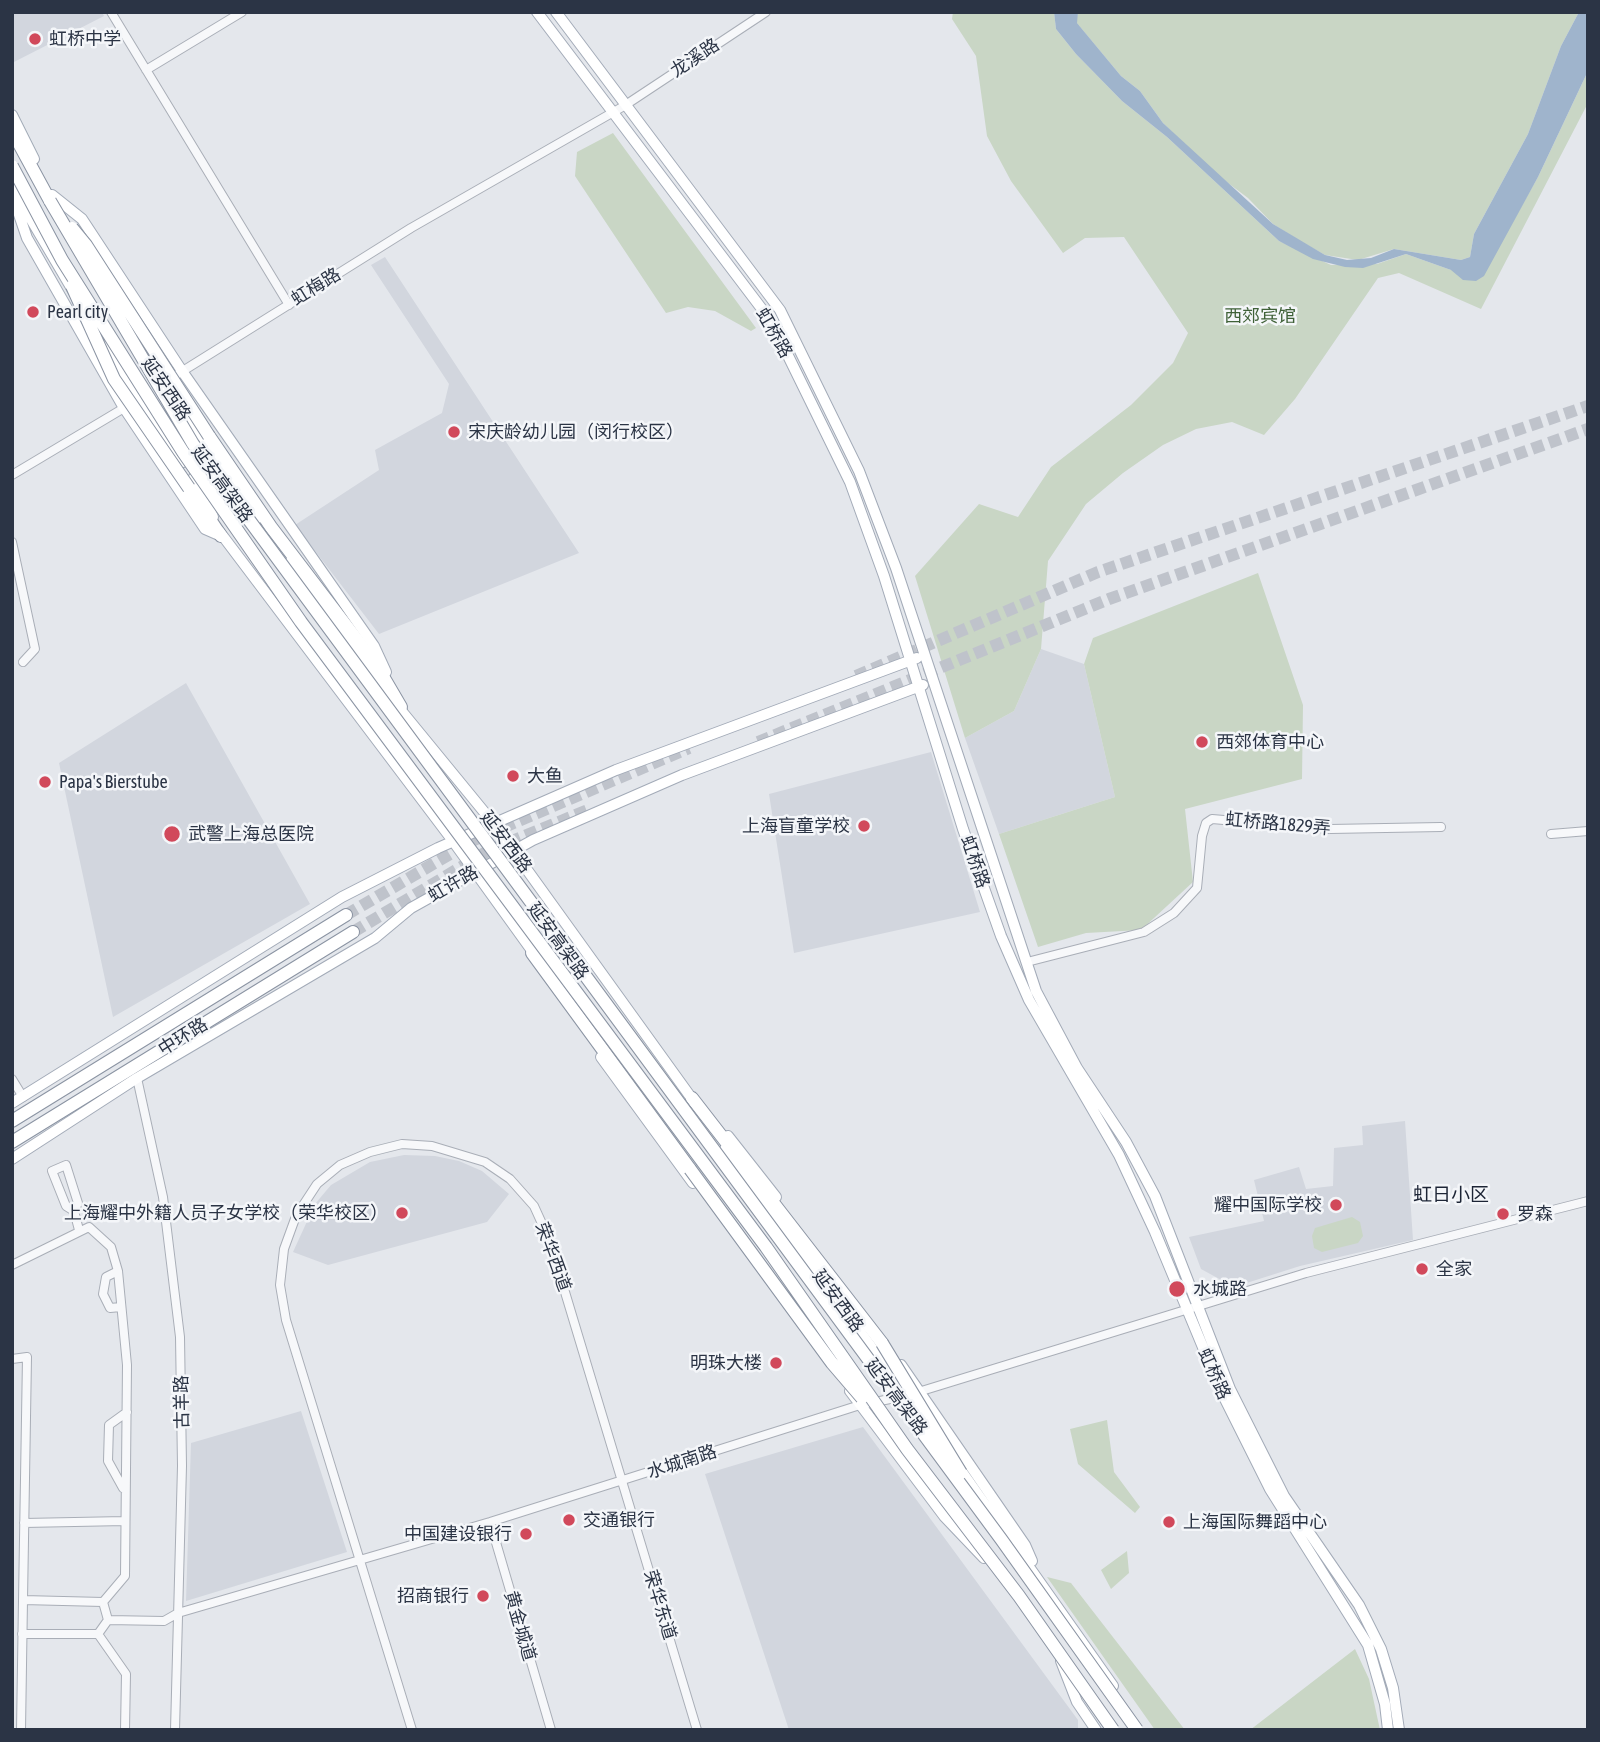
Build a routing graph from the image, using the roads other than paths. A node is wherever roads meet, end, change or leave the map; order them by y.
1 (111, 12) edge
2 (242, 12) edge
3 (537, 12) edge
4 (556, 12) edge
5 (765, 12) edge
6 (146, 70) junction
7 (624, 106) junction
8 (611, 113) junction
9 (12, 115) edge
10 (12, 131) edge
11 (12, 166) edge
12 (12, 187) edge
13 (12, 194) edge
14 (51, 198) junction
15 (62, 260) junction
16 (289, 304) junction
17 (182, 371) junction
18 (160, 385) junction
19 (138, 399) junction
20 (124, 408) junction
21 (134, 424) junction
22 (12, 475) edge
23 (220, 536) junction
24 (12, 542) edge
25 (923, 656) junction
26 (911, 661) junction
27 (23, 662) dead end
28 (932, 681) junction
29 (919, 687) junction
30 (401, 707) junction
31 (494, 824) junction
32 (1441, 827) dead end
33 (1588, 831) edge
34 (1551, 834) dead end
35 (453, 841) junction
36 (513, 850) junction
37 (473, 872) junction
38 (346, 915) tunnel mouth
39 (353, 932) tunnel mouth
40 (532, 953) junction
41 (1027, 962) junction
42 (138, 1078) junction
43 (12, 1079) edge
44 (23, 1097) junction
45 (692, 1098) junction
46 (12, 1103) edge
47 (12, 1121) edge
48 (12, 1142) edge
49 (12, 1159) edge
50 (1588, 1201) edge
51 (74, 1211) junction
52 (79, 1230) junction
53 (12, 1265) edge
54 (118, 1271) junction
55 (120, 1292) junction
56 (103, 1294) junction
57 (1198, 1306) junction
58 (121, 1307) junction
59 (1185, 1310) junction
60 (12, 1359) edge
61 (920, 1391) junction
62 (907, 1395) junction
63 (878, 1404) junction
64 (860, 1405) junction
65 (127, 1412) junction
66 (126, 1448) junction
67 (108, 1449) junction
68 (906, 1449) junction
69 (623, 1480) junction
70 (125, 1490) junction
71 (124, 1521) junction
72 (490, 1522) junction
73 (24, 1523) junction
74 (1001, 1539) junction
75 (362, 1558) junction
76 (1010, 1586) junction
77 (1045, 1589) junction
78 (23, 1600) junction
79 (103, 1602) junction
80 (178, 1613) junction
81 (108, 1620) junction
82 (22, 1634) junction
83 (98, 1634) junction
84 (1059, 1655) junction
85 (1124, 1703) junction
86 (1103, 1718) junction
87 (21, 1730) edge
88 (125, 1730) edge
89 (175, 1730) edge
90 (412, 1730) edge
91 (551, 1730) edge
92 (697, 1730) edge
93 (1096, 1730) edge
94 (1112, 1730) edge
95 (1139, 1730) edge
96 (1388, 1730) edge
97 (1399, 1730) edge

1 - 6 street
2 - 6 street
3 - 8 main road, 虹桥路
4 - 7 main road, 虹桥路
5 - 7 street, 龙溪路
6 - 16 street
7 - 8 street, 虹梅路
7 - 25 main road, 虹桥路
8 - 16 street, 虹梅路
8 - 26 main road, 虹桥路
9 - 14 main road, 延安西路
10 - 14 highway, 延安高架路
11 - 15 highway, 延安高架路, bridge
12 - 19 main road, 延安西路
13 - 20 main road
14 - 17 main road
14 - 18 main road, 延安西路
14 - 30 highway, bridge
14 - 74 highway, 延安高架路, bridge
15 - 23 highway, bridge
15 - 68 highway, 延安高架路, bridge
16 - 17 street, 虹梅路
17 - 18 street, 虹梅路
17 - 30 main road
18 - 19 street, 虹梅路
18 - 30 main road, 延安西路
19 - 20 street, 虹梅路
19 - 21 main road
19 - 23 main road, 延安西路
20 - 21 main road
20 - 22 street, 虹梅路
21 - 23 main road
23 - 35 main road, 延安西路
24 - 27 street
25 - 26 main road, 虹许路
25 - 28 main road, 虹桥路
26 - 29 main road, 虹桥路
26 - 31 main road, 虹许路
28 - 29 main road, 虹许路
28 - 41 main road, 虹桥路
29 - 36 main road, 虹许路
29 - 59 main road, 虹桥路
30 - 31 main road, 延安西路
31 - 35 main road, 虹许路
31 - 36 main road, 延安西路
32 - 41 street, 虹桥路1829弄
33 - 34 street
35 - 37 main road, 延安西路
35 - 44 main road, 虹许路
36 - 37 main road, 虹许路
36 - 45 main road, 延安西路
37 - 40 main road, 延安西路
37 - 42 main road, 虹许路
38 - 47 highway, 中环路
39 - 48 highway, 中环路
40 - 63 main road, 延安西路
40 - 64 main road
40 - 68 highway, bridge
41 - 57 main road, 虹桥路
42 - 49 main road, 虹许路
42 - 80 street, 古羊路
43 - 44 street
44 - 46 main road, 虹许路
45 - 61 main road
45 - 62 main road, 延安西路
45 - 74 highway, bridge
50 - 57 street
51 - 51 street
51 - 52 street
52 - 53 street
52 - 54 street
54 - 55 street
54 - 56 street
55 - 56 street
55 - 58 street
56 - 58 street
57 - 59 street
57 - 97 main road, 虹桥路
58 - 65 street
59 - 61 street, 水城南路
59 - 96 main road, 虹桥路
60 - 73 street
61 - 62 street, 水城南路
61 - 77 main road
62 - 63 street, 水城南路
62 - 77 main road, 延安西路
63 - 64 street, 水城南路
63 - 76 main road, 延安西路
64 - 69 street, 水城南路
64 - 76 main road
65 - 66 street
65 - 67 street
66 - 67 street
66 - 70 street
67 - 70 street
68 - 94 highway, 延安高架路, bridge
69 - 72 street, 水城南路
69 - 75 street, 荣华西道
69 - 92 street, 荣华东道
70 - 71 street
71 - 73 street
71 - 79 street
72 - 75 street, 水城南路
72 - 91 street, 黄金城道
73 - 78 street
74 - 95 highway, 延安高架路, bridge
75 - 80 street, 水城南路
75 - 90 street
76 - 84 main road, 延安西路
77 - 85 main road, 延安西路
78 - 79 street
78 - 82 street
79 - 81 street
80 - 81 street, 水城南路
80 - 89 street, 古羊路
81 - 83 street
82 - 83 street
82 - 87 street
83 - 88 street
84 - 86 main road, 延安西路
84 - 93 main road, 延安西路
85 - 86 main road
85 - 95 main road, 延安西路
86 - 94 main road, 延安西路

